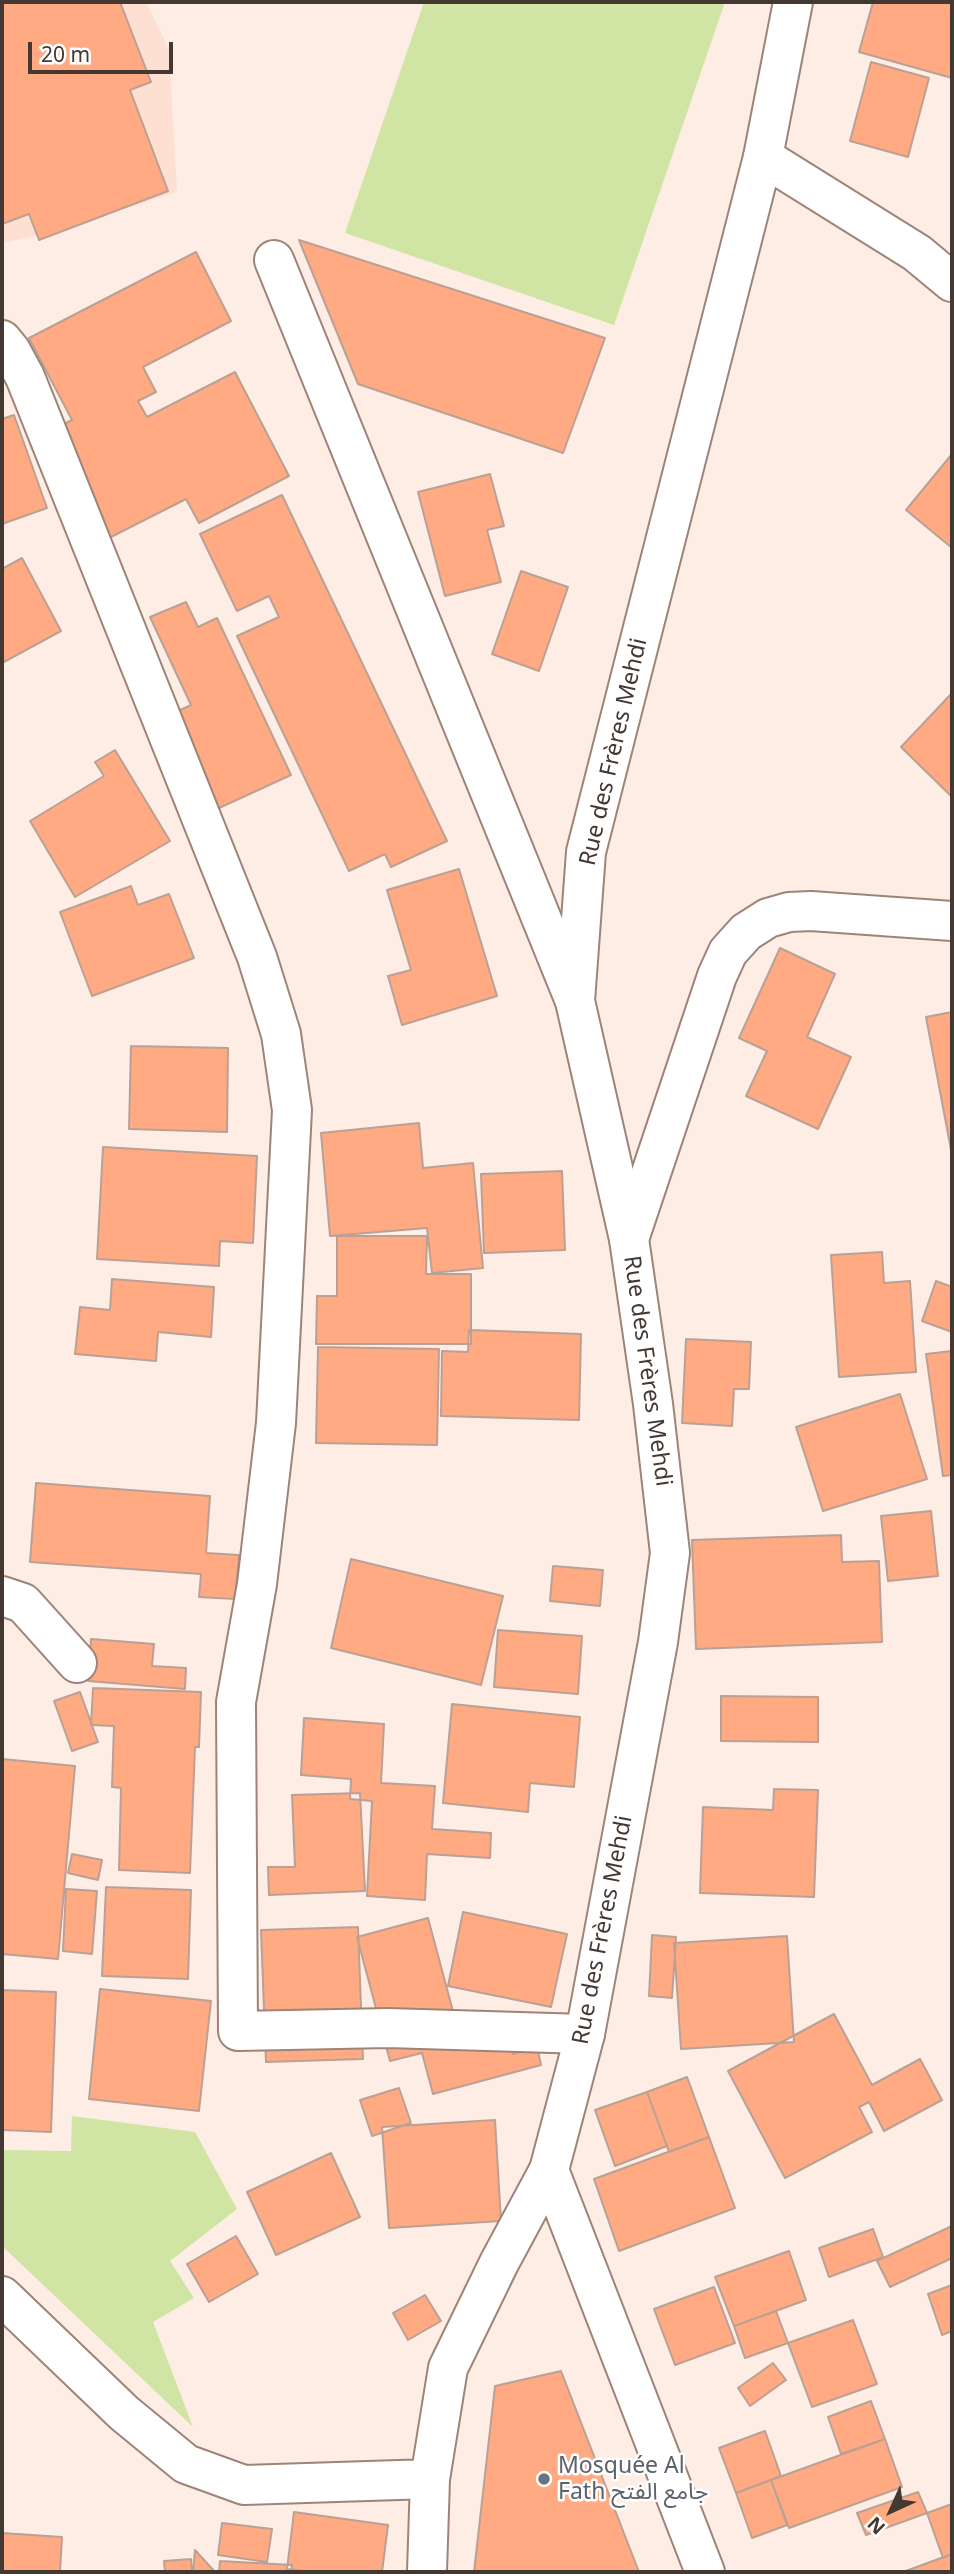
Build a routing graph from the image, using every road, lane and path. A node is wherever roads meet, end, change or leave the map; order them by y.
1 (793, 2) edge
2 (763, 157) junction
3 (274, 260) dead end
4 (952, 282) edge
5 (2, 340) edge
6 (952, 921) edge
7 (575, 1001) junction
8 (629, 1239) junction
9 (2, 1596) edge
10 (77, 1663) dead end
11 (585, 2034) junction
12 (549, 2170) junction
13 (2, 2296) edge
14 (430, 2479) junction
15 (426, 2572) edge
16 (705, 2572) edge

1 - 2 street, Rue des Frères Mehdi
2 - 4 street
2 - 7 street, Rue des Frères Mehdi
3 - 7 street
5 - 11 street
6 - 8 street
7 - 8 street, Rue des Frères Mehdi
8 - 11 street, Rue des Frères Mehdi
9 - 10 street
11 - 12 street, Rue des Frères Mehdi
12 - 14 street, Rue des Frères Mehdi
12 - 16 street
13 - 14 street
14 - 15 street, Rue des Frères Mehdi

